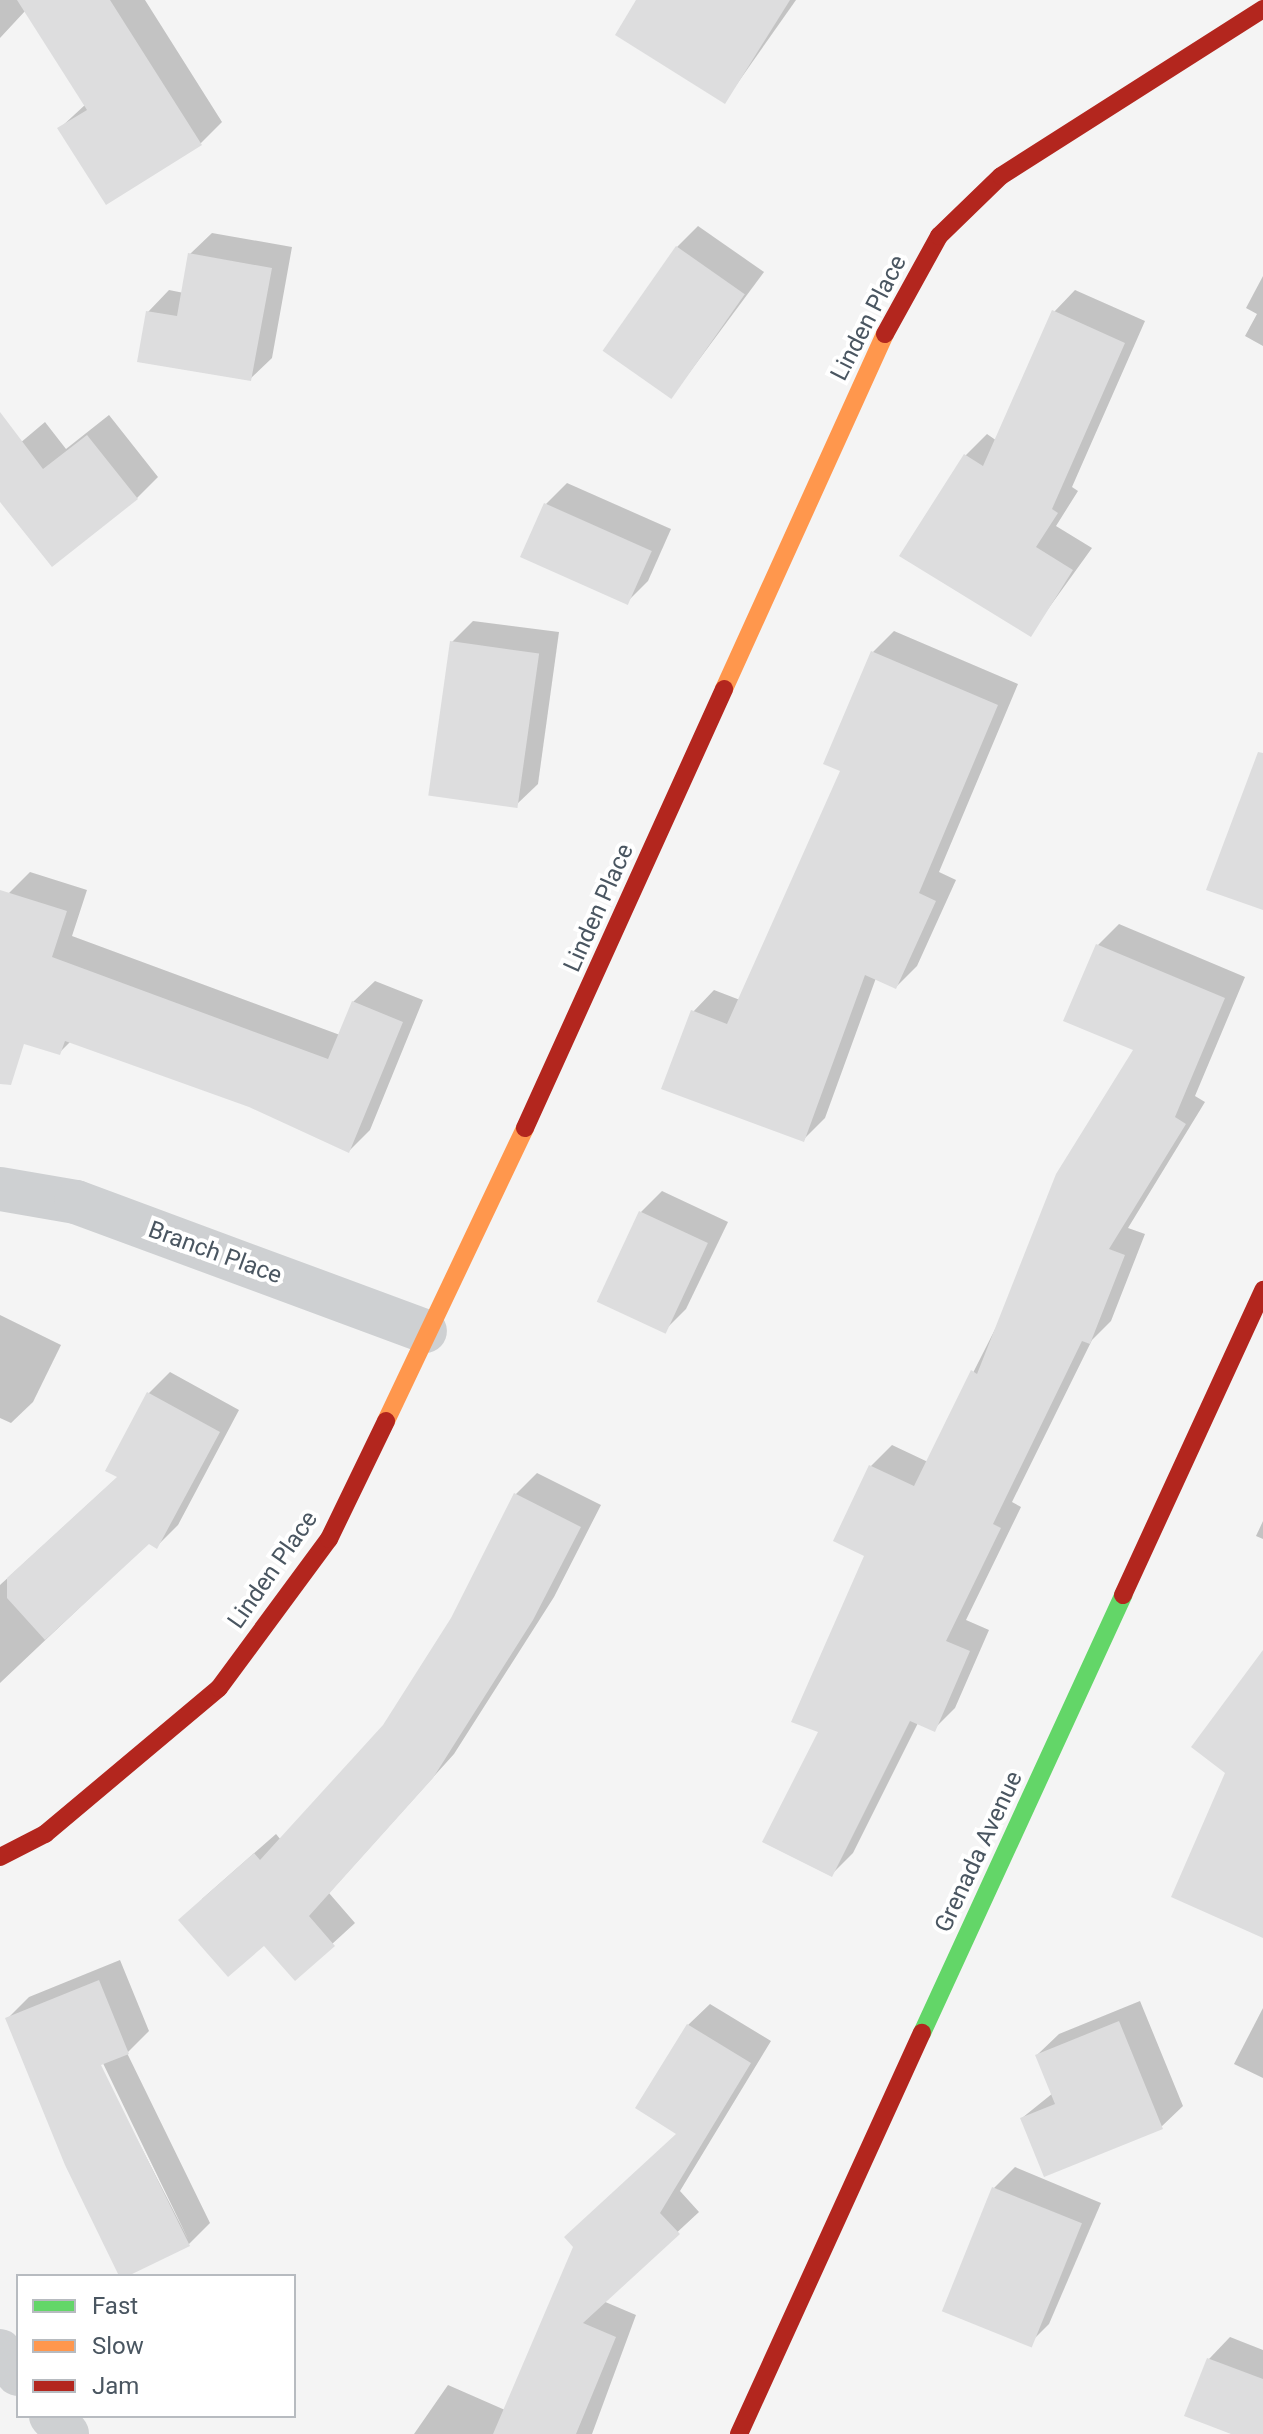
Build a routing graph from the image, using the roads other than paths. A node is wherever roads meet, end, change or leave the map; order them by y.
1 (1263, 9) edge
2 (0, 1189) edge
3 (1263, 1290) edge
4 (425, 1331) junction
5 (0, 1857) edge
6 (0, 2351) edge
7 (16, 2371) edge
8 (53, 2418) edge
9 (67, 2434) edge
10 (739, 2434) edge

1 - 4 street, Linden Place
2 - 4 street, Branch Place
3 - 10 street, Grenada Avenue
4 - 5 street, Linden Place
6 - 7 street
8 - 9 street

